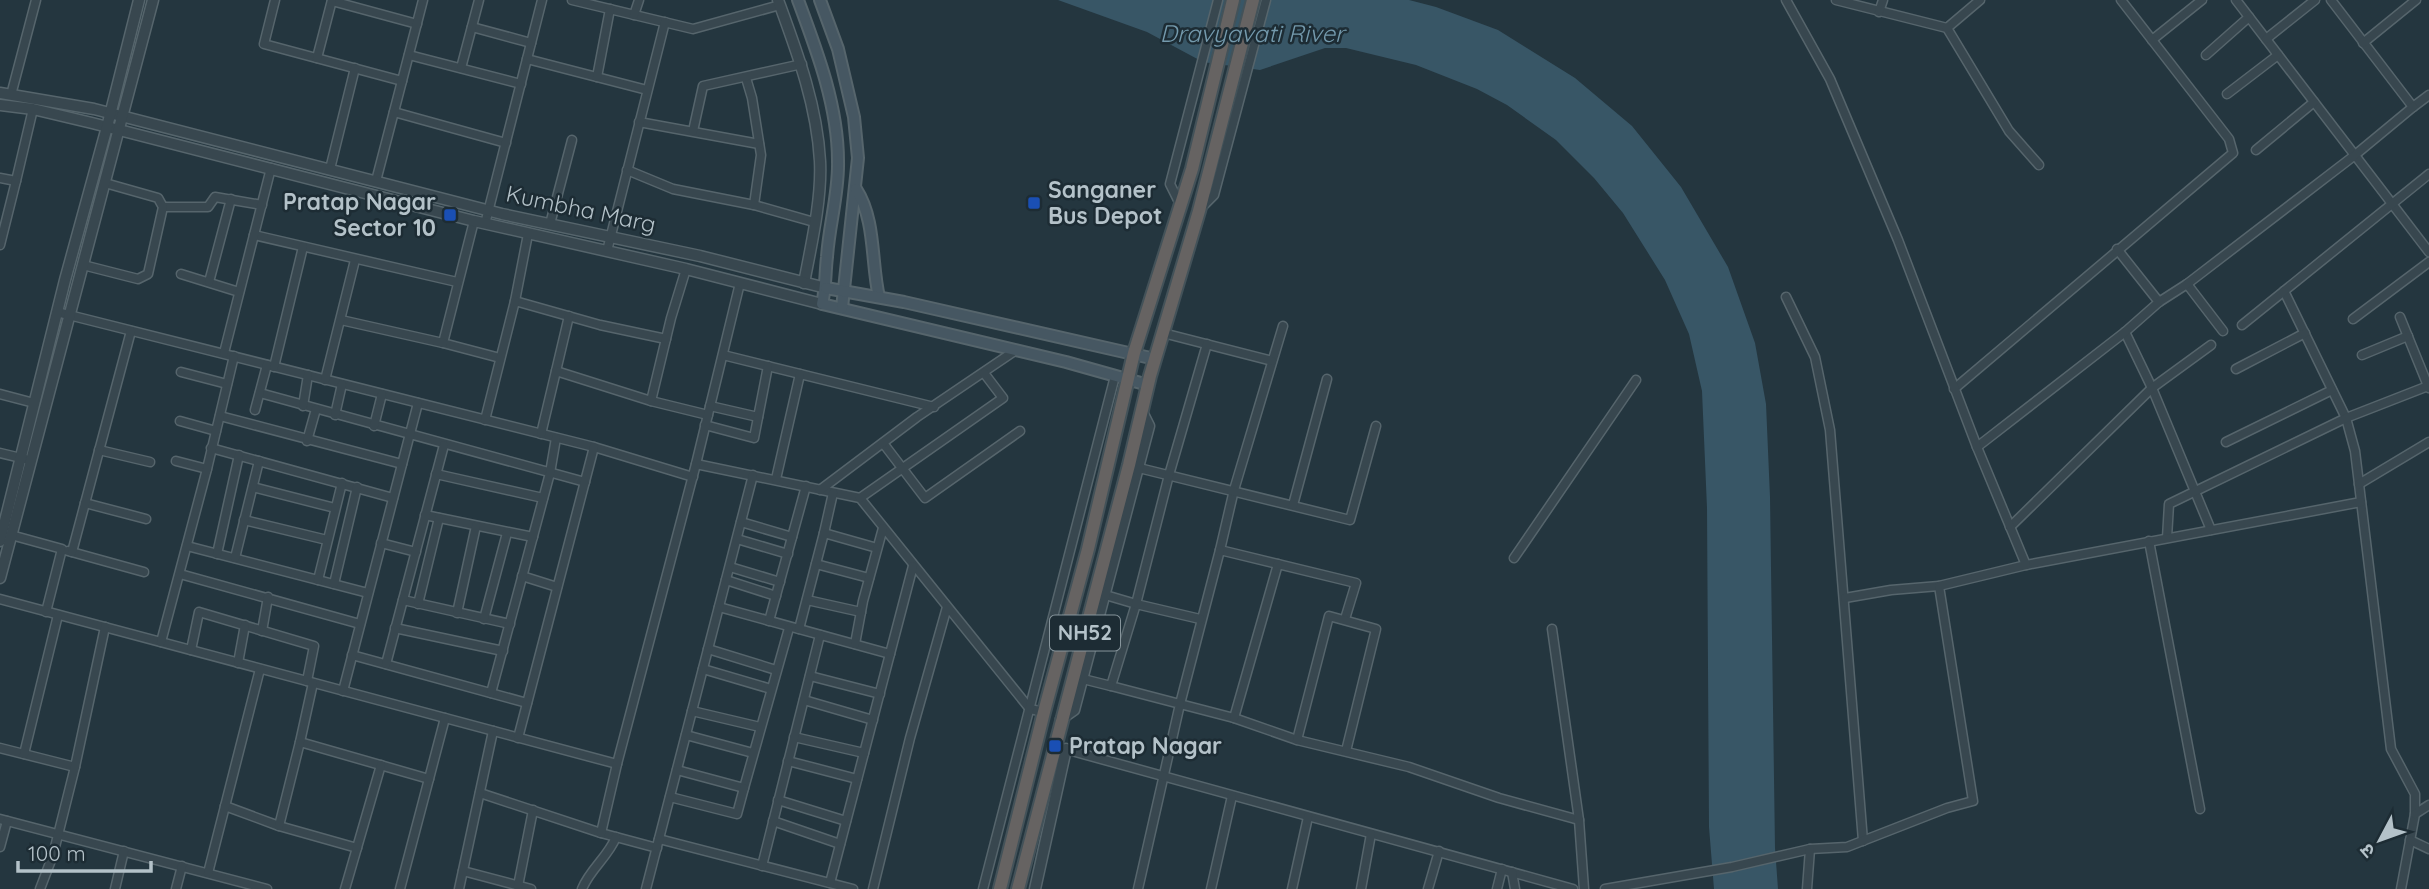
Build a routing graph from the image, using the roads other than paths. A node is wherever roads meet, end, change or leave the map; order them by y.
1 (36, 0) edge
2 (139, 0) edge
3 (153, 0) edge
4 (275, 0) edge
5 (423, 0) edge
6 (479, 0) edge
7 (542, 0) edge
8 (572, 0) edge
9 (639, 0) edge
10 (798, 0) edge
11 (820, 0) edge
12 (1218, 0) edge
13 (1233, 0) edge
14 (1253, 0) edge
15 (1266, 0) edge
16 (1786, 0) edge
17 (1836, 0) edge
18 (1883, 0) edge
19 (1980, 0) edge
20 (2121, 0) edge
21 (2202, 0) edge
22 (2236, 0) edge
23 (2315, 0) edge
24 (2331, 0) edge
25 (2416, 0) edge
26 (332, 1) edge
27 (779, 3) edge
28 (363, 4) edge
29 (610, 9) junction
30 (1879, 12) junction
31 (634, 15) junction
32 (2249, 17) junction
33 (665, 22) junction
34 (417, 24) junction
35 (472, 27) junction
36 (1947, 28) junction
37 (2266, 39) junction
38 (2151, 40) junction
39 (531, 43) junction
40 (2363, 43) junction
41 (409, 55) junction
42 (2206, 55) dead end
43 (2278, 55) junction
44 (317, 58) junction
45 (527, 59) junction
46 (802, 64) junction
47 (355, 68) junction
48 (461, 68) junction
49 (597, 77) junction
50 (746, 78) junction
51 (402, 81) junction
52 (521, 84) junction
53 (647, 90) junction
54 (6, 94) edge
55 (2227, 94) dead end
56 (2429, 95) edge
57 (2314, 102) junction
58 (0, 105) edge
59 (2413, 107) junction
60 (33, 109) junction
61 (111, 113) junction
62 (394, 113) junction
63 (122, 116) junction
64 (639, 121) junction
65 (107, 127) junction
66 (119, 130) junction
67 (693, 131) junction
68 (572, 139) dead end
69 (506, 143) junction
70 (759, 144) junction
71 (2256, 150) dead end
72 (2355, 155) junction
73 (2039, 165) dead end
74 (271, 169) junction
75 (330, 169) junction
76 (627, 170) junction
77 (2429, 174) edge
78 (0, 178) edge
79 (16, 181) junction
80 (376, 181) junction
81 (105, 183) junction
82 (856, 189) junction
83 (231, 200) junction
84 (2392, 203) junction
85 (262, 205) junction
86 (754, 205) junction
87 (1181, 206) junction
88 (163, 207) junction
89 (488, 210) junction
90 (1199, 211) junction
91 (474, 221) junction
92 (814, 222) junction
93 (485, 224) junction
94 (551, 224) junction
95 (528, 234) junction
96 (254, 235) junction
97 (610, 237) junction
98 (0, 245) edge
99 (303, 247) junction
100 (2117, 249) junction
101 (607, 251) junction
102 (2429, 252) edge
103 (355, 260) junction
104 (2429, 262) edge
105 (83, 265) junction
106 (686, 269) junction
107 (180, 274) dead end
108 (209, 282) junction
109 (457, 282) junction
110 (740, 283) junction
111 (804, 283) junction
112 (2186, 284) junction
113 (826, 288) junction
114 (846, 291) junction
115 (2284, 291) junction
116 (239, 292) junction
117 (879, 297) junction
118 (1786, 297) dead end
119 (515, 301) junction
120 (2159, 302) junction
121 (822, 304) junction
122 (842, 308) junction
123 (57, 312) junction
124 (70, 315) junction
125 (569, 316) junction
126 (2400, 317) dead end
127 (2353, 319) dead end
128 (341, 320) junction
129 (2242, 325) dead end
130 (1283, 326) dead end
131 (131, 331) junction
132 (2223, 331) dead end
133 (1163, 332) junction
134 (2125, 332) junction
135 (2305, 333) junction
136 (2408, 335) junction
137 (666, 339) junction
138 (443, 343) junction
139 (1207, 344) junction
140 (2211, 345) dead end
141 (1016, 350) junction
142 (224, 353) junction
143 (1134, 353) junction
144 (723, 355) junction
145 (2362, 355) dead end
146 (234, 356) junction
147 (499, 358) junction
148 (1155, 359) junction
149 (1272, 361) junction
150 (271, 366) junction
151 (768, 366) junction
152 (2236, 369) dead end
153 (556, 371) junction
154 (181, 372) dead end
155 (984, 373) junction
156 (800, 374) junction
157 (308, 375) junction
158 (1122, 378) junction
159 (1327, 379) dead end
160 (325, 380) junction
161 (1636, 380) dead end
162 (227, 384) junction
163 (342, 384) junction
164 (1148, 385) junction
165 (2429, 387) edge
166 (2152, 388) junction
167 (1954, 389) junction
168 (2332, 390) junction
169 (260, 393) junction
170 (0, 394) edge
171 (382, 394) junction
172 (651, 401) junction
173 (34, 403) junction
174 (418, 403) junction
175 (303, 406) junction
176 (934, 407) junction
177 (316, 409) junction
178 (255, 410) dead end
179 (709, 410) junction
180 (335, 415) junction
181 (220, 416) junction
182 (758, 417) junction
183 (2346, 418) junction
184 (485, 420) junction
185 (180, 421) dead end
186 (705, 425) junction
187 (374, 426) junction
188 (1376, 426) dead end
189 (216, 431) junction
190 (1020, 431) dead end
191 (541, 434) junction
192 (410, 436) junction
193 (556, 438) junction
194 (307, 441) junction
195 (2227, 442) dead end
196 (2429, 442) edge
197 (883, 443) junction
198 (444, 445) junction
199 (594, 447) junction
200 (1977, 447) junction
201 (211, 448) junction
202 (99, 450) junction
203 (0, 453) edge
204 (239, 455) junction
205 (26, 460) junction
206 (176, 461) dead end
207 (259, 461) junction
208 (150, 462) dead end
209 (402, 464) junction
210 (696, 464) junction
211 (1134, 467) junction
212 (207, 469) junction
213 (904, 469) junction
214 (550, 473) junction
215 (436, 474) junction
216 (753, 475) junction
217 (1169, 475) junction
218 (692, 477) junction
219 (776, 480) junction
220 (585, 482) junction
221 (342, 484) junction
222 (2358, 484) junction
223 (806, 486) junction
224 (253, 487) junction
225 (357, 487) junction
226 (820, 490) junction
227 (1234, 490) junction
228 (833, 493) junction
229 (2194, 493) junction
230 (393, 498) junction
231 (543, 498) junction
232 (860, 498) junction
233 (2361, 502) junction
234 (85, 503) junction
235 (1293, 505) junction
236 (335, 509) junction
237 (425, 515) junction
238 (439, 518) junction
239 (146, 519) dead end
240 (244, 520) junction
241 (741, 522) junction
242 (476, 526) junction
243 (2010, 527) junction
244 (883, 528) junction
245 (2211, 530) junction
246 (507, 533) junction
247 (824, 533) junction
248 (11, 535) junction
249 (533, 537) junction
250 (792, 537) junction
251 (2167, 538) junction
252 (737, 539) junction
253 (327, 540) junction
254 (0, 541) edge
255 (2149, 541) junction
256 (382, 543) junction
257 (187, 546) junction
258 (877, 548) junction
259 (62, 549) junction
260 (1220, 550) junction
261 (72, 552) junction
262 (416, 552) junction
263 (217, 554) junction
264 (788, 554) junction
265 (235, 558) junction
266 (1514, 558) dead end
267 (1278, 564) junction
268 (816, 565) junction
269 (2026, 565) junction
270 (913, 566) junction
271 (730, 567) junction
272 (144, 572) dead end
273 (180, 575) junction
274 (522, 576) junction
275 (0, 578) edge
276 (869, 578) junction
277 (318, 580) junction
278 (726, 580) junction
279 (780, 582) junction
280 (334, 584) junction
281 (1939, 586) junction
282 (557, 587) junction
283 (368, 593) junction
284 (1100, 594) junction
285 (776, 596) junction
286 (268, 597) junction
287 (1845, 598) junction
288 (0, 599) edge
289 (403, 600) junction
290 (807, 600) junction
291 (418, 604) junction
292 (1136, 604) junction
293 (719, 607) junction
294 (947, 607) junction
295 (46, 612) junction
296 (861, 612) junction
297 (457, 613) junction
298 (58, 615) junction
299 (484, 619) junction
300 (1200, 619) junction
301 (1345, 619) junction
302 (769, 621) junction
303 (360, 624) junction
304 (510, 624) junction
305 (245, 625) junction
306 (105, 627) junction
307 (395, 628) junction
308 (789, 628) junction
309 (800, 629) junction
310 (1552, 629) dead end
311 (262, 631) junction
312 (820, 635) junction
313 (161, 642) junction
314 (855, 644) junction
315 (708, 649) junction
316 (191, 650) junction
317 (503, 651) junction
318 (890, 654) junction
319 (352, 655) junction
320 (238, 663) junction
321 (386, 664) junction
322 (260, 668) junction
323 (703, 670) junction
324 (776, 670) junction
325 (810, 676) junction
326 (1078, 677) junction
327 (310, 682) junction
328 (1111, 686) junction
329 (771, 689) junction
330 (343, 691) junction
331 (492, 694) junction
332 (880, 694) junction
333 (804, 700) junction
334 (527, 703) junction
335 (1180, 704) junction
336 (1030, 709) junction
337 (692, 711) junction
338 (1044, 712) junction
339 (445, 718) junction
340 (1234, 718) junction
341 (873, 720) junction
342 (760, 727) junction
343 (493, 731) junction
344 (686, 736) junction
345 (794, 737) junction
346 (518, 738) junction
347 (1297, 740) junction
348 (300, 742) junction
349 (0, 748) edge
350 (1060, 748) junction
351 (1346, 751) junction
352 (753, 753) junction
353 (864, 753) junction
354 (24, 754) junction
355 (788, 761) junction
356 (617, 764) junction
357 (381, 765) junction
358 (75, 766) junction
359 (677, 770) junction
360 (1163, 777) junction
361 (429, 779) junction
362 (857, 779) junction
363 (744, 788) junction
364 (480, 793) junction
365 (1232, 796) junction
366 (670, 797) junction
367 (778, 800) junction
368 (2429, 805) edge
369 (225, 806) junction
370 (2200, 809) dead end
371 (533, 810) junction
372 (2415, 814) junction
373 (1308, 817) junction
374 (3, 820) edge
375 (1579, 820) junction
376 (773, 821) junction
377 (846, 821) junction
378 (279, 826) junction
379 (58, 833) junction
380 (601, 833) junction
381 (1371, 834) junction
382 (616, 837) junction
383 (2410, 840) junction
384 (1863, 841) junction
385 (658, 844) junction
386 (840, 844) junction
387 (0, 847) edge
388 (357, 848) junction
389 (1810, 849) junction
390 (2429, 849) edge
391 (124, 851) junction
392 (1439, 852) junction
393 (182, 866) junction
394 (762, 866) junction
395 (1502, 869) junction
396 (463, 871) junction
397 (1512, 872) junction
398 (208, 873) junction
399 (830, 883) junction
400 (518, 886) junction
401 (249, 887) edge
402 (40, 889) edge
403 (116, 889) edge
404 (176, 889) edge
405 (267, 889) edge
406 (345, 889) edge
407 (400, 889) edge
408 (459, 889) edge
409 (531, 889) edge
410 (582, 889) edge
411 (646, 889) edge
412 (853, 889) edge
413 (873, 889) edge
414 (983, 889) edge
415 (1000, 889) edge
416 (1018, 889) edge
417 (1035, 889) edge
418 (1138, 889) edge
419 (1210, 889) edge
420 (1292, 889) edge
421 (1361, 889) edge
422 (1428, 889) edge
423 (1497, 889) edge
424 (1515, 889) edge
425 (1573, 889) edge
426 (1584, 889) edge
427 (1605, 889) edge
428 (1807, 889) edge
429 (2401, 889) edge

1 - 54 street
2 - 61 street
3 - 63 street
4 - 44 street
5 - 34 street
6 - 35 street
7 - 39 street
8 - 29 street
9 - 31 street
10 - 113 main road
11 - 82 main road
12 - 87 street
13 - 87 highway, NH52
14 - 90 highway, NH52
15 - 90 street
16 - 167 street
17 - 30 street
18 - 30 street
19 - 36 street
20 - 38 street
21 - 38 street
22 - 32 street
23 - 37 street
24 - 40 street
25 - 40 street
26 - 28 street
26 - 44 street
27 - 33 street
27 - 46 street
28 - 34 street
29 - 31 street
29 - 49 street
30 - 36 street
31 - 33 street
32 - 37 street
32 - 42 street
33 - 53 street
34 - 41 street
35 - 39 street
35 - 48 street
36 - 73 street
37 - 43 street
38 - 100 street
39 - 45 street
40 - 59 street
41 - 48 street
41 - 51 street
43 - 55 street
43 - 57 street
44 - 47 street
45 - 49 street
45 - 52 street
46 - 50 street
46 - 92 street
47 - 51 street
47 - 75 street
48 - 52 street
49 - 53 street
50 - 67 street
50 - 70 street
51 - 62 street
52 - 69 street
53 - 64 street
54 - 61 street, Kumbha Marg
56 - 59 street
57 - 71 street
57 - 72 street
58 - 60 street, Kumbha Marg
59 - 72 street
60 - 65 street, Kumbha Marg
60 - 79 street
61 - 63 street, Kumbha Marg
61 - 65 street
62 - 69 street
62 - 80 street
63 - 66 street
63 - 75 street, Kumbha Marg
64 - 67 street
64 - 76 street
65 - 66 street, Kumbha Marg
65 - 123 street
66 - 74 street, Kumbha Marg
66 - 81 street
67 - 70 street
68 - 94 street
69 - 89 street
70 - 86 street
72 - 84 street
72 - 112 street
74 - 85 street
74 - 91 street, Kumbha Marg
75 - 80 street, Kumbha Marg
76 - 86 street
76 - 97 street
77 - 84 street
78 - 79 street
79 - 98 street
80 - 89 street, Kumbha Marg
81 - 88 street
81 - 105 street
82 - 114 main road
82 - 117 main road
83 - 85 street
83 - 88 street
83 - 108 street
84 - 102 street
84 - 115 street
85 - 96 street
86 - 92 street
87 - 143 highway, NH52
88 - 105 street
89 - 93 street
89 - 94 street, Kumbha Marg
90 - 133 highway, NH52
91 - 93 street, Kumbha Marg
91 - 109 street
92 - 111 street
93 - 95 street, Kumbha Marg
94 - 97 street, Kumbha Marg
95 - 101 street, Kumbha Marg
95 - 119 street
96 - 99 street
96 - 116 street
97 - 101 street
97 - 111 street, Kumbha Marg
99 - 103 street
99 - 150 street
100 - 120 street
100 - 167 street
101 - 106 street, Kumbha Marg
103 - 109 street
103 - 128 street
104 - 127 street
105 - 124 street
106 - 110 street, Kumbha Marg
106 - 137 street
107 - 108 street
108 - 116 street
109 - 138 street
110 - 121 street, Kumbha Marg
110 - 144 street
111 - 113 street, Kumbha Marg
112 - 120 street
112 - 132 street
113 - 114 main road, Kumbha Marg
113 - 121 main road
114 - 117 main road, Kumbha Marg
114 - 122 main road
115 - 129 street
115 - 135 street
116 - 142 street
117 - 143 main road, Kumbha Marg
118 - 287 street
119 - 125 street
119 - 147 street
120 - 134 street
121 - 122 main road, Kumbha Marg
122 - 141 main road, Kumbha Marg
123 - 124 street
123 - 173 street
124 - 131 street
124 - 205 street
125 - 137 street
125 - 153 street
126 - 136 street
128 - 138 street
128 - 160 street
130 - 149 street
131 - 142 street
131 - 202 street
133 - 139 street
133 - 148 highway, NH52
134 - 166 street
134 - 200 street
135 - 152 street
135 - 168 street
136 - 145 street
136 - 165 street
137 - 172 street
138 - 147 street
139 - 149 street
139 - 217 street
140 - 166 street
141 - 155 street
141 - 158 main road, Kumbha Marg
142 - 146 street
143 - 148 main road, Kumbha Marg
143 - 158 highway, NH52
144 - 151 street
144 - 179 street
146 - 150 street
146 - 162 street
147 - 184 street
148 - 164 highway, NH52
149 - 227 street
150 - 157 street
150 - 169 street
151 - 156 street
151 - 182 street
153 - 172 street
153 - 191 street
154 - 162 street
155 - 176 street
155 - 213 street
156 - 176 street
156 - 219 street
157 - 160 street
157 - 175 street
158 - 164 main road, Kumbha Marg
158 - 336 street
158 - 338 highway, NH52
159 - 235 street
160 - 163 street
161 - 266 street
162 - 181 street
163 - 171 street
163 - 180 street
164 - 211 highway, NH52
165 - 183 street
166 - 229 street
166 - 243 street
167 - 200 street
168 - 183 street
168 - 195 street
169 - 175 street
169 - 178 street
170 - 173 street
171 - 174 street
171 - 187 street
172 - 179 street
173 - 205 street
174 - 184 street
174 - 192 street
175 - 177 street
176 - 197 street
177 - 180 street
177 - 194 street
179 - 182 street
179 - 186 street
180 - 187 street
181 - 189 street
181 - 194 street
182 - 186 street
183 - 222 street
183 - 229 street
184 - 191 street
185 - 189 street
186 - 210 street
187 - 192 street
188 - 235 street
189 - 201 street
190 - 213 street
191 - 193 street
192 - 198 street
192 - 209 street
193 - 199 street
193 - 214 street
194 - 209 street
196 - 222 street
197 - 213 street
197 - 226 street
198 - 214 street
198 - 215 street
199 - 218 street
199 - 220 street
200 - 243 street
201 - 204 street
201 - 212 street
202 - 208 street
202 - 234 street
203 - 205 street
204 - 207 street
204 - 263 street
205 - 248 street
205 - 254 street
206 - 212 street
207 - 221 street
207 - 224 street
209 - 230 street
210 - 216 street
210 - 218 street
211 - 217 street
211 - 284 highway, NH52
212 - 257 street
213 - 232 street
214 - 220 street
214 - 231 street
215 - 231 street
215 - 237 street
216 - 219 street
216 - 241 street
217 - 227 street
217 - 292 street
218 - 356 street
219 - 223 street
220 - 282 street
221 - 225 street
221 - 236 street
222 - 233 street
223 - 226 street
223 - 250 street
224 - 236 street
224 - 240 street
225 - 230 street
225 - 280 street
226 - 228 street
227 - 235 street
227 - 260 street
228 - 232 street
228 - 247 street
229 - 245 street
229 - 251 street
230 - 256 street
231 - 249 street
232 - 244 street
233 - 245 street
233 - 372 street
234 - 239 street
234 - 261 street
236 - 253 street
237 - 238 street
237 - 262 street
238 - 242 street
238 - 291 street
240 - 253 street
240 - 265 street
241 - 250 street
241 - 252 street
242 - 246 street
242 - 297 street
243 - 269 street
244 - 258 street
244 - 270 street
245 - 251 street
246 - 249 street
246 - 299 street
247 - 258 street
247 - 268 street
248 - 259 street
248 - 275 street
249 - 274 street
250 - 264 street
251 - 255 street
252 - 264 street
252 - 271 street
253 - 277 street
255 - 269 street
255 - 370 street
256 - 262 street
256 - 283 street
257 - 263 street
257 - 273 street
258 - 276 street
259 - 261 street
259 - 295 street
260 - 267 street
260 - 300 street
261 - 272 street
262 - 289 street
263 - 265 street
264 - 279 street
265 - 277 street
267 - 301 street
267 - 340 street
268 - 276 street
268 - 290 street
269 - 281 street
270 - 294 street
270 - 318 street
271 - 278 street
271 - 279 street
273 - 286 street
273 - 313 street
274 - 282 street
274 - 304 street
276 - 296 street
277 - 280 street
278 - 285 street
278 - 293 street
279 - 285 street
280 - 283 street
281 - 287 street
281 - 384 street
282 - 334 street
283 - 303 street
284 - 292 street
284 - 326 highway, NH52
285 - 302 street
286 - 303 street
286 - 311 street
287 - 384 street
288 - 295 street
289 - 291 street
289 - 307 street
290 - 296 street
290 - 309 street
291 - 297 street
292 - 300 street
292 - 328 street
293 - 302 street
293 - 315 street
294 - 336 street
294 - 413 street
295 - 298 street
296 - 314 street
297 - 299 street
298 - 306 street
298 - 354 street
299 - 304 street
300 - 335 street
301 - 347 street
301 - 351 street
302 - 308 street
303 - 319 street
304 - 317 street
305 - 311 street
305 - 316 street
305 - 320 street
306 - 313 street
306 - 358 street
307 - 317 street
307 - 321 street
308 - 309 street
308 - 324 street
309 - 312 street
310 - 375 street
311 - 327 street
312 - 314 street
312 - 325 street
313 - 316 street
314 - 318 street
315 - 323 street
315 - 324 street
316 - 320 street
317 - 331 street
318 - 332 street
319 - 321 street
319 - 330 street
320 - 322 street
321 - 331 street
322 - 327 street
322 - 369 street
323 - 329 street
323 - 337 street
324 - 329 street
325 - 332 street
325 - 333 street
326 - 328 street
326 - 350 highway, NH52
327 - 330 street
327 - 348 street
328 - 335 street
329 - 342 street
330 - 339 street
331 - 334 street
332 - 341 street
333 - 341 street
333 - 345 street
334 - 346 street
335 - 340 street
335 - 360 street
336 - 338 street
336 - 414 street
337 - 342 street
337 - 344 street
338 - 415 highway, NH52
339 - 343 street
339 - 361 street
340 - 347 street
341 - 353 street
342 - 352 street
343 - 346 street
343 - 364 street
344 - 352 street
344 - 359 street
345 - 353 street
345 - 355 street
346 - 356 street
347 - 351 street
348 - 357 street
348 - 378 street
349 - 354 street
350 - 360 street
350 - 416 highway, NH52
350 - 417 street
351 - 375 street
352 - 363 street
353 - 362 street
354 - 358 street
355 - 362 street
355 - 367 street
356 - 380 street
357 - 361 street
357 - 388 street
358 - 379 street
359 - 363 street
359 - 366 street
360 - 365 street
360 - 418 street
361 - 407 street
362 - 377 street
363 - 366 street
364 - 371 street
364 - 396 street
365 - 373 street
365 - 419 street
366 - 385 street
367 - 376 street
367 - 377 street
368 - 372 street
369 - 378 street
369 - 398 street
371 - 380 street
371 - 400 street
372 - 383 street
373 - 381 street
373 - 420 street
374 - 379 street
374 - 387 street
375 - 426 street
376 - 386 street
376 - 394 street
377 - 386 street
378 - 388 street
379 - 391 street
379 - 402 street
380 - 382 street
381 - 392 street
381 - 421 street
382 - 385 street
382 - 410 street
383 - 390 street
383 - 429 street
384 - 389 street
385 - 394 street
385 - 411 street
386 - 399 street
388 - 406 street
389 - 427 street
389 - 428 street
391 - 393 street
391 - 403 street
392 - 395 street
392 - 422 street
393 - 398 street
393 - 404 street
394 - 399 street
395 - 397 street
395 - 423 street
396 - 400 street
396 - 408 street
397 - 424 street
397 - 425 street
398 - 401 street
399 - 412 street
400 - 409 street
401 - 405 street

